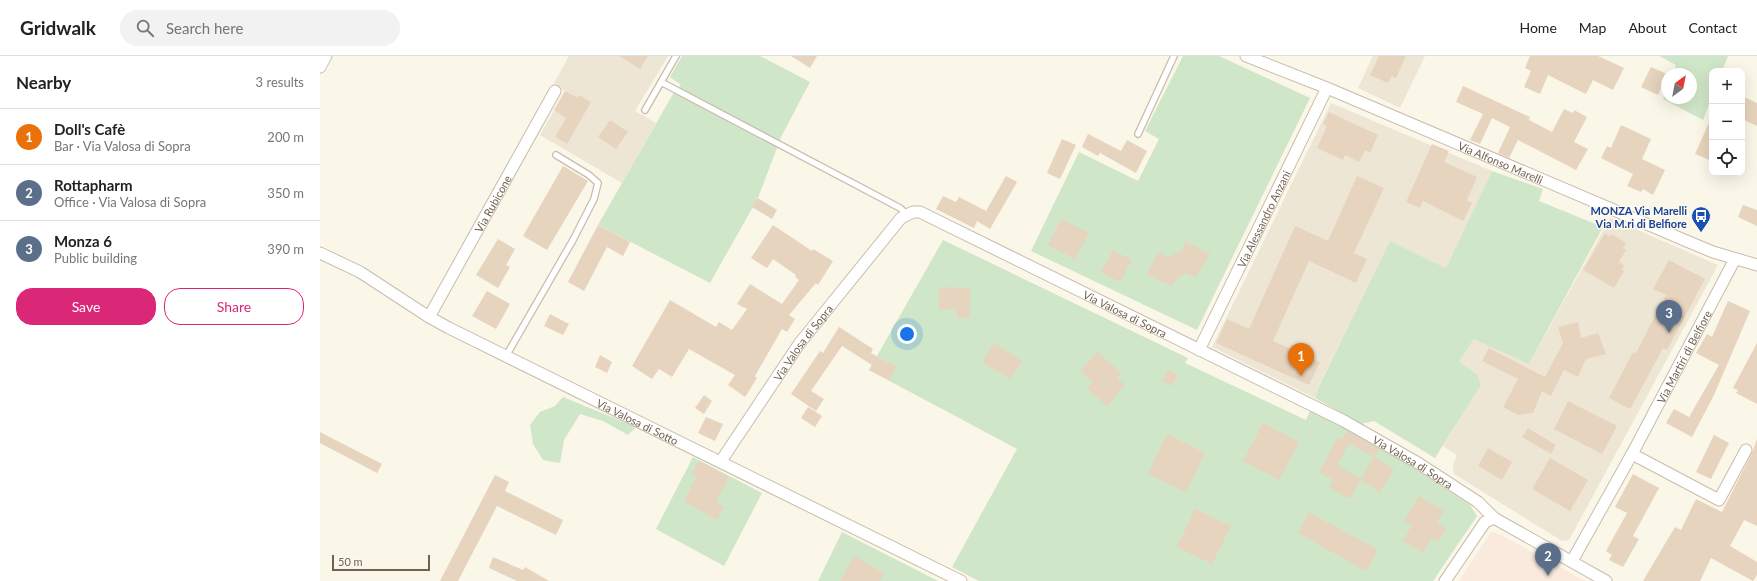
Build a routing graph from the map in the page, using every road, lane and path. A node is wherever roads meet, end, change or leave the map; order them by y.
1 (326, 56) edge
2 (676, 56) edge
3 (1174, 56) edge
4 (1246, 56) edge
5 (320, 67) edge
6 (661, 82) junction
7 (1327, 88) junction
8 (555, 90) dead end
9 (645, 110) dead end
10 (1138, 134) dead end
11 (556, 155) dead end
12 (907, 214) junction
13 (320, 252) edge
14 (1735, 259) junction
15 (1757, 265) edge
16 (429, 317) junction
17 (1199, 350) junction
18 (506, 356) junction
19 (1746, 450) dead end
20 (1632, 454) junction
21 (721, 461) junction
22 (1494, 518) junction
23 (1572, 561) junction
24 (962, 581) edge
25 (1445, 581) edge
26 (1606, 581) edge

1 - 5 street
2 - 6 lane
3 - 10 lane
4 - 7 street, Via Alfonso Marelli
6 - 9 lane
6 - 12 lane
7 - 14 street, Via Alfonso Marelli
7 - 17 street, Via Alessandro Anzani
8 - 16 street, Via Rubicone
11 - 18 lane
12 - 17 street, Via Valosa di Sopra
12 - 21 street, Via Valosa di Sopra
13 - 16 street, Via Valosa di Sotto
14 - 15 street, Via Alfonso Marelli
14 - 20 street, Via Martiri di Belfiore
16 - 18 street, Via Valosa di Sotto
17 - 22 street, Via Valosa di Sopra
18 - 21 street, Via Valosa di Sotto
19 - 20 street
20 - 23 street, Via Martiri di Belfiore
21 - 24 street, Via Valosa di Sotto
22 - 23 street, Via Valosa di Sopra
22 - 25 street
23 - 26 street, Via Valosa di Sopra

